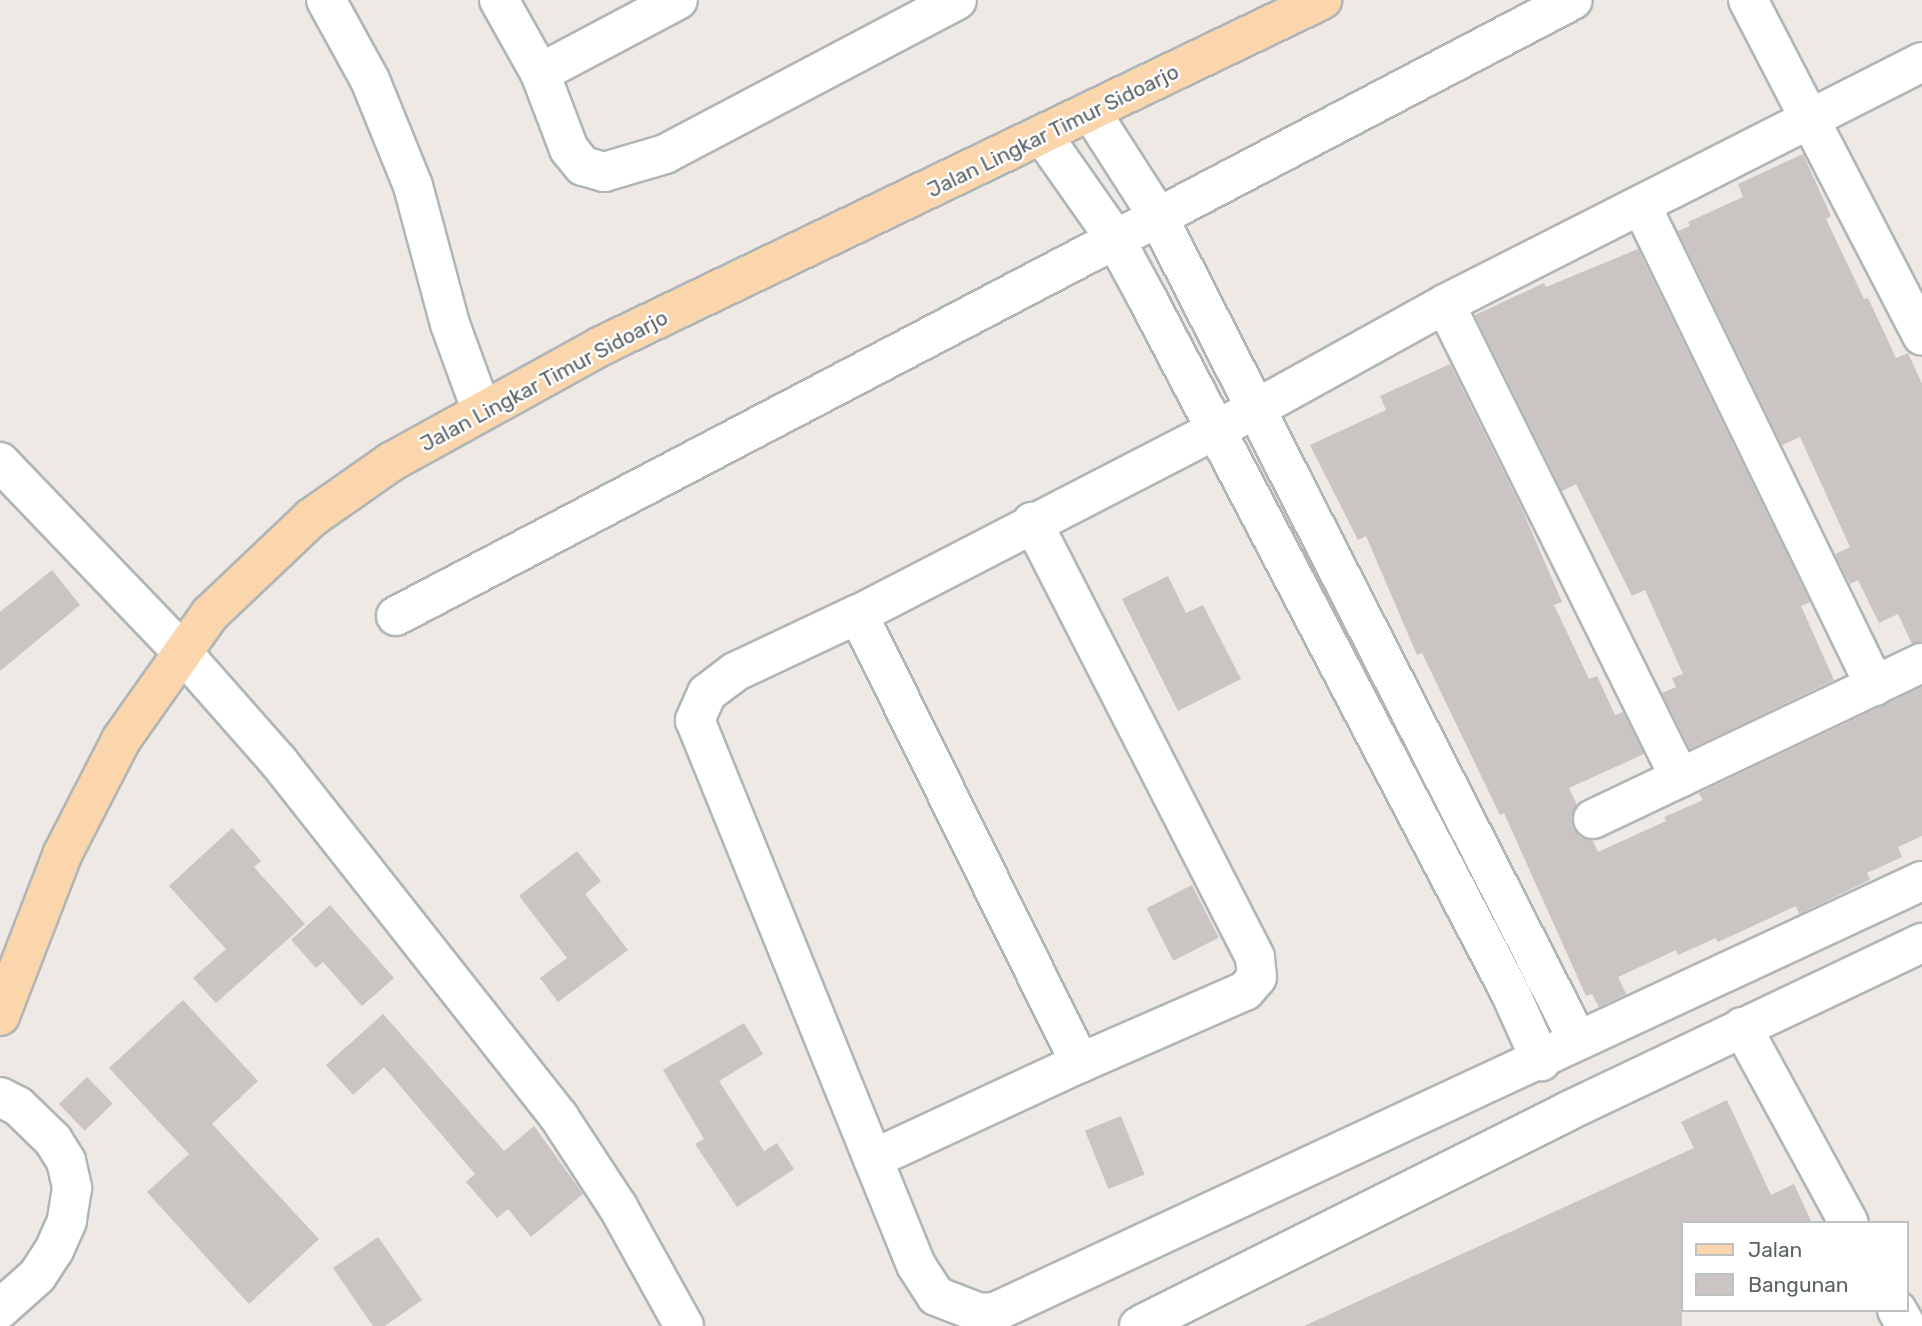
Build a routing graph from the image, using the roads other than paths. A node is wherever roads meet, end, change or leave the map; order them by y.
1 (326, 0) edge
2 (499, 0) edge
3 (678, 0) edge
4 (957, 0) edge
5 (1322, 0) edge
6 (1573, 0) edge
7 (1748, 0) edge
8 (1922, 62) edge
9 (540, 73) junction
10 (1091, 112) junction
11 (1811, 118) junction
12 (1044, 136) junction
13 (1641, 205) junction
14 (1157, 215) junction
15 (1114, 237) junction
16 (1910, 284) edge
17 (1445, 304) junction
18 (1922, 336) edge
19 (481, 409) junction
20 (1254, 410) junction
21 (1213, 429) junction
22 (0, 462) edge
23 (1032, 522) junction
24 (858, 614) junction
25 (396, 616) dead end
26 (181, 651) junction
27 (1922, 663) edge
28 (1875, 686) junction
29 (1421, 734) junction
30 (1385, 753) junction
31 (1680, 778) junction
32 (1593, 819) dead end
33 (1922, 881) edge
34 (1922, 943) edge
35 (1548, 977) junction
36 (1510, 992) junction
37 (0, 1016) edge
38 (1742, 1027) junction
39 (1577, 1039) junction
40 (1541, 1061) junction
41 (1080, 1063) junction
42 (0, 1097) edge
43 (873, 1159) junction
44 (1849, 1221) edge
45 (0, 1308) edge
46 (684, 1326) edge
47 (1139, 1326) edge

1 - 19 street
2 - 9 street
3 - 9 street
4 - 9 street
5 - 10 main road, Jalan Lingkar Timur Sidoarjo
6 - 14 street
7 - 11 street
8 - 11 street
10 - 12 main road, Jalan Lingkar Timur Sidoarjo
10 - 14 street
11 - 13 street
11 - 16 street
12 - 15 street
12 - 19 main road, Jalan Lingkar Timur Sidoarjo
13 - 17 street
13 - 28 street
14 - 15 street
14 - 20 street
15 - 21 street
15 - 25 street
16 - 18 street
17 - 20 street
17 - 31 street
19 - 26 main road, Jalan Lingkar Timur Sidoarjo
20 - 21 street
20 - 29 street
21 - 23 street
21 - 30 street
22 - 26 street
23 - 24 street
23 - 41 street
24 - 41 street
24 - 43 street
26 - 37 main road, Jalan Lingkar Timur Sidoarjo
26 - 46 street
27 - 28 street
28 - 31 street
29 - 30 street
29 - 35 street
30 - 36 street
31 - 32 street
33 - 39 street
34 - 38 street
35 - 36 street
35 - 39 street
36 - 40 street
38 - 44 street
38 - 47 street
39 - 40 street
40 - 43 street
41 - 43 street
42 - 45 street

